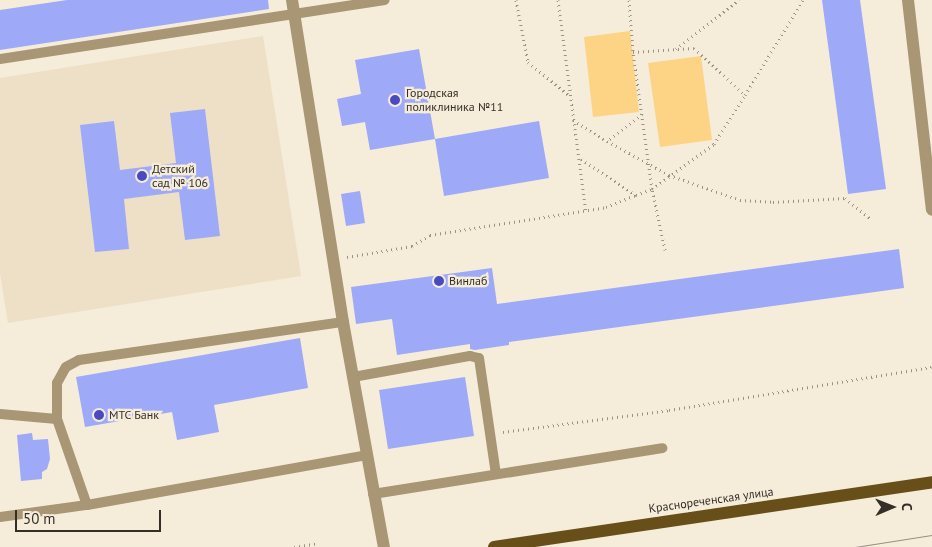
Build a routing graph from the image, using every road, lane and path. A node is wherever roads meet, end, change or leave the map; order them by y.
1 (384, 0) edge
2 (516, 0) edge
3 (558, 0) edge
4 (629, 0) edge
5 (739, 0) edge
6 (803, 0) edge
7 (908, 0) edge
8 (293, 6) edge
9 (675, 49) junction
10 (634, 52) junction
11 (0, 59) edge
12 (745, 95) junction
13 (570, 97) junction
14 (642, 113) junction
15 (573, 120) junction
16 (607, 141) junction
17 (581, 159) junction
18 (650, 163) junction
19 (668, 175) junction
20 (652, 189) junction
21 (636, 196) junction
22 (932, 210) edge
23 (586, 212) junction
24 (870, 218) dead end
25 (665, 250) dead end
26 (333, 259) junction
27 (343, 322) junction
28 (932, 367) edge
29 (353, 377) junction
30 (0, 414) edge
31 (57, 419) junction
32 (490, 434) junction
33 (662, 448) dead end
34 (366, 455) junction
35 (496, 474) junction
36 (932, 482) edge
37 (373, 494) junction
38 (86, 505) junction
39 (0, 517) edge
40 (319, 543) dead end
41 (294, 547) edge
42 (384, 547) edge
43 (494, 547) edge

1 - 8 lane
2 - 13 path
3 - 13 path
4 - 10 path
5 - 9 path
6 - 12 path
7 - 22 street
8 - 11 lane
8 - 26 street
9 - 10 path
9 - 12 path
10 - 14 path
12 - 19 path
13 - 15 path
14 - 16 path
14 - 18 path
15 - 16 path
15 - 17 path
16 - 18 path
17 - 21 path
17 - 23 path
18 - 19 path
18 - 20 path
19 - 20 path
19 - 24 path
20 - 21 path
20 - 25 path
21 - 23 path
23 - 26 path
26 - 27 street
27 - 29 street
27 - 31 lane
28 - 32 path
29 - 32 lane
29 - 34 street
30 - 31 lane
31 - 38 lane
32 - 35 lane
33 - 35 lane
34 - 37 street
34 - 38 lane
35 - 37 lane
36 - 43 main road, Краснореченская улица
37 - 42 street
38 - 39 lane
40 - 41 path

